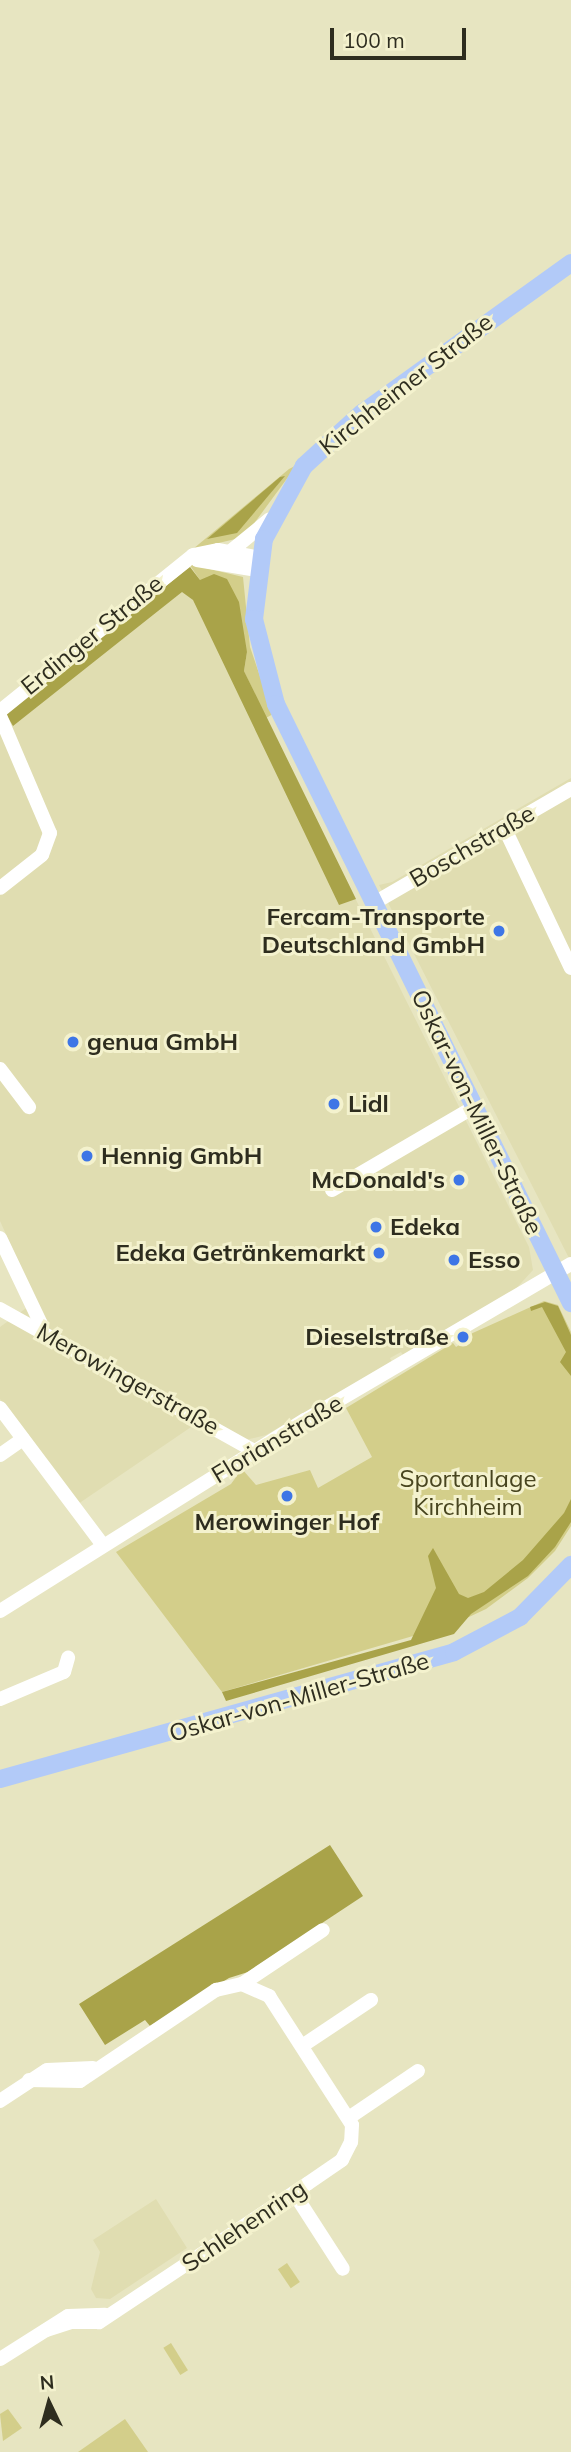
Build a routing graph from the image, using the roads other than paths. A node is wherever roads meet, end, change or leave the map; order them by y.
1 (571, 262) edge
2 (272, 518) junction
3 (231, 551) junction
4 (186, 561) junction
5 (259, 564) junction
6 (0, 713) edge
7 (571, 789) edge
8 (504, 827) junction
9 (0, 888) edge
10 (374, 903) junction
11 (571, 968) edge
12 (0, 1069) edge
13 (29, 1107) dead end
14 (474, 1107) junction
15 (332, 1190) dead end
16 (0, 1238) edge
17 (564, 1269) edge
18 (571, 1303) edge
19 (0, 1308) edge
20 (39, 1331) junction
21 (0, 1408) edge
22 (23, 1439) junction
23 (254, 1451) junction
24 (0, 1455) edge
25 (102, 1544) junction
26 (571, 1565) edge
27 (0, 1611) edge
28 (68, 1658) dead end
29 (0, 1699) edge
30 (0, 1779) edge
31 (323, 1930) dead end
32 (249, 1986) junction
33 (371, 2000) dead end
34 (302, 2046) junction
35 (418, 2071) dead end
36 (0, 2101) edge
37 (350, 2117) junction
38 (351, 2134) junction
39 (294, 2193) junction
40 (343, 2269) dead end
41 (0, 2359) edge

1 - 2 main road, Kirchheimer Straße
2 - 3 street
2 - 5 main road, Kirchheimer Straße
3 - 4 street, Erdinger Straße
3 - 5 street, Erdinger Straße
4 - 5 street, Erdinger Straße
4 - 6 street, Erdinger Straße
5 - 10 main road, Oskar-von-Miller-Straße
6 - 9 street
7 - 8 street, Boschstraße
8 - 10 street, Boschstraße
8 - 11 street
10 - 14 main road, Oskar-von-Miller-Straße
12 - 13 street
14 - 15 street
14 - 17 main road, Oskar-von-Miller-Straße
16 - 20 street
17 - 18 main road, Oskar-von-Miller-Straße
17 - 23 street, Florianstraße
19 - 20 street, Merowingerstraße
20 - 23 street, Merowingerstraße
21 - 22 street
22 - 24 street
22 - 25 street
23 - 25 street, Florianstraße
25 - 27 street, Florianstraße
26 - 30 main road, Oskar-von-Miller-Straße
28 - 29 street
31 - 32 street
32 - 34 street
32 - 36 street
32 - 38 street
33 - 34 street
34 - 37 street
35 - 37 street
37 - 38 street
38 - 39 street, Schlehenring
39 - 40 street
39 - 41 street, Schlehenring

